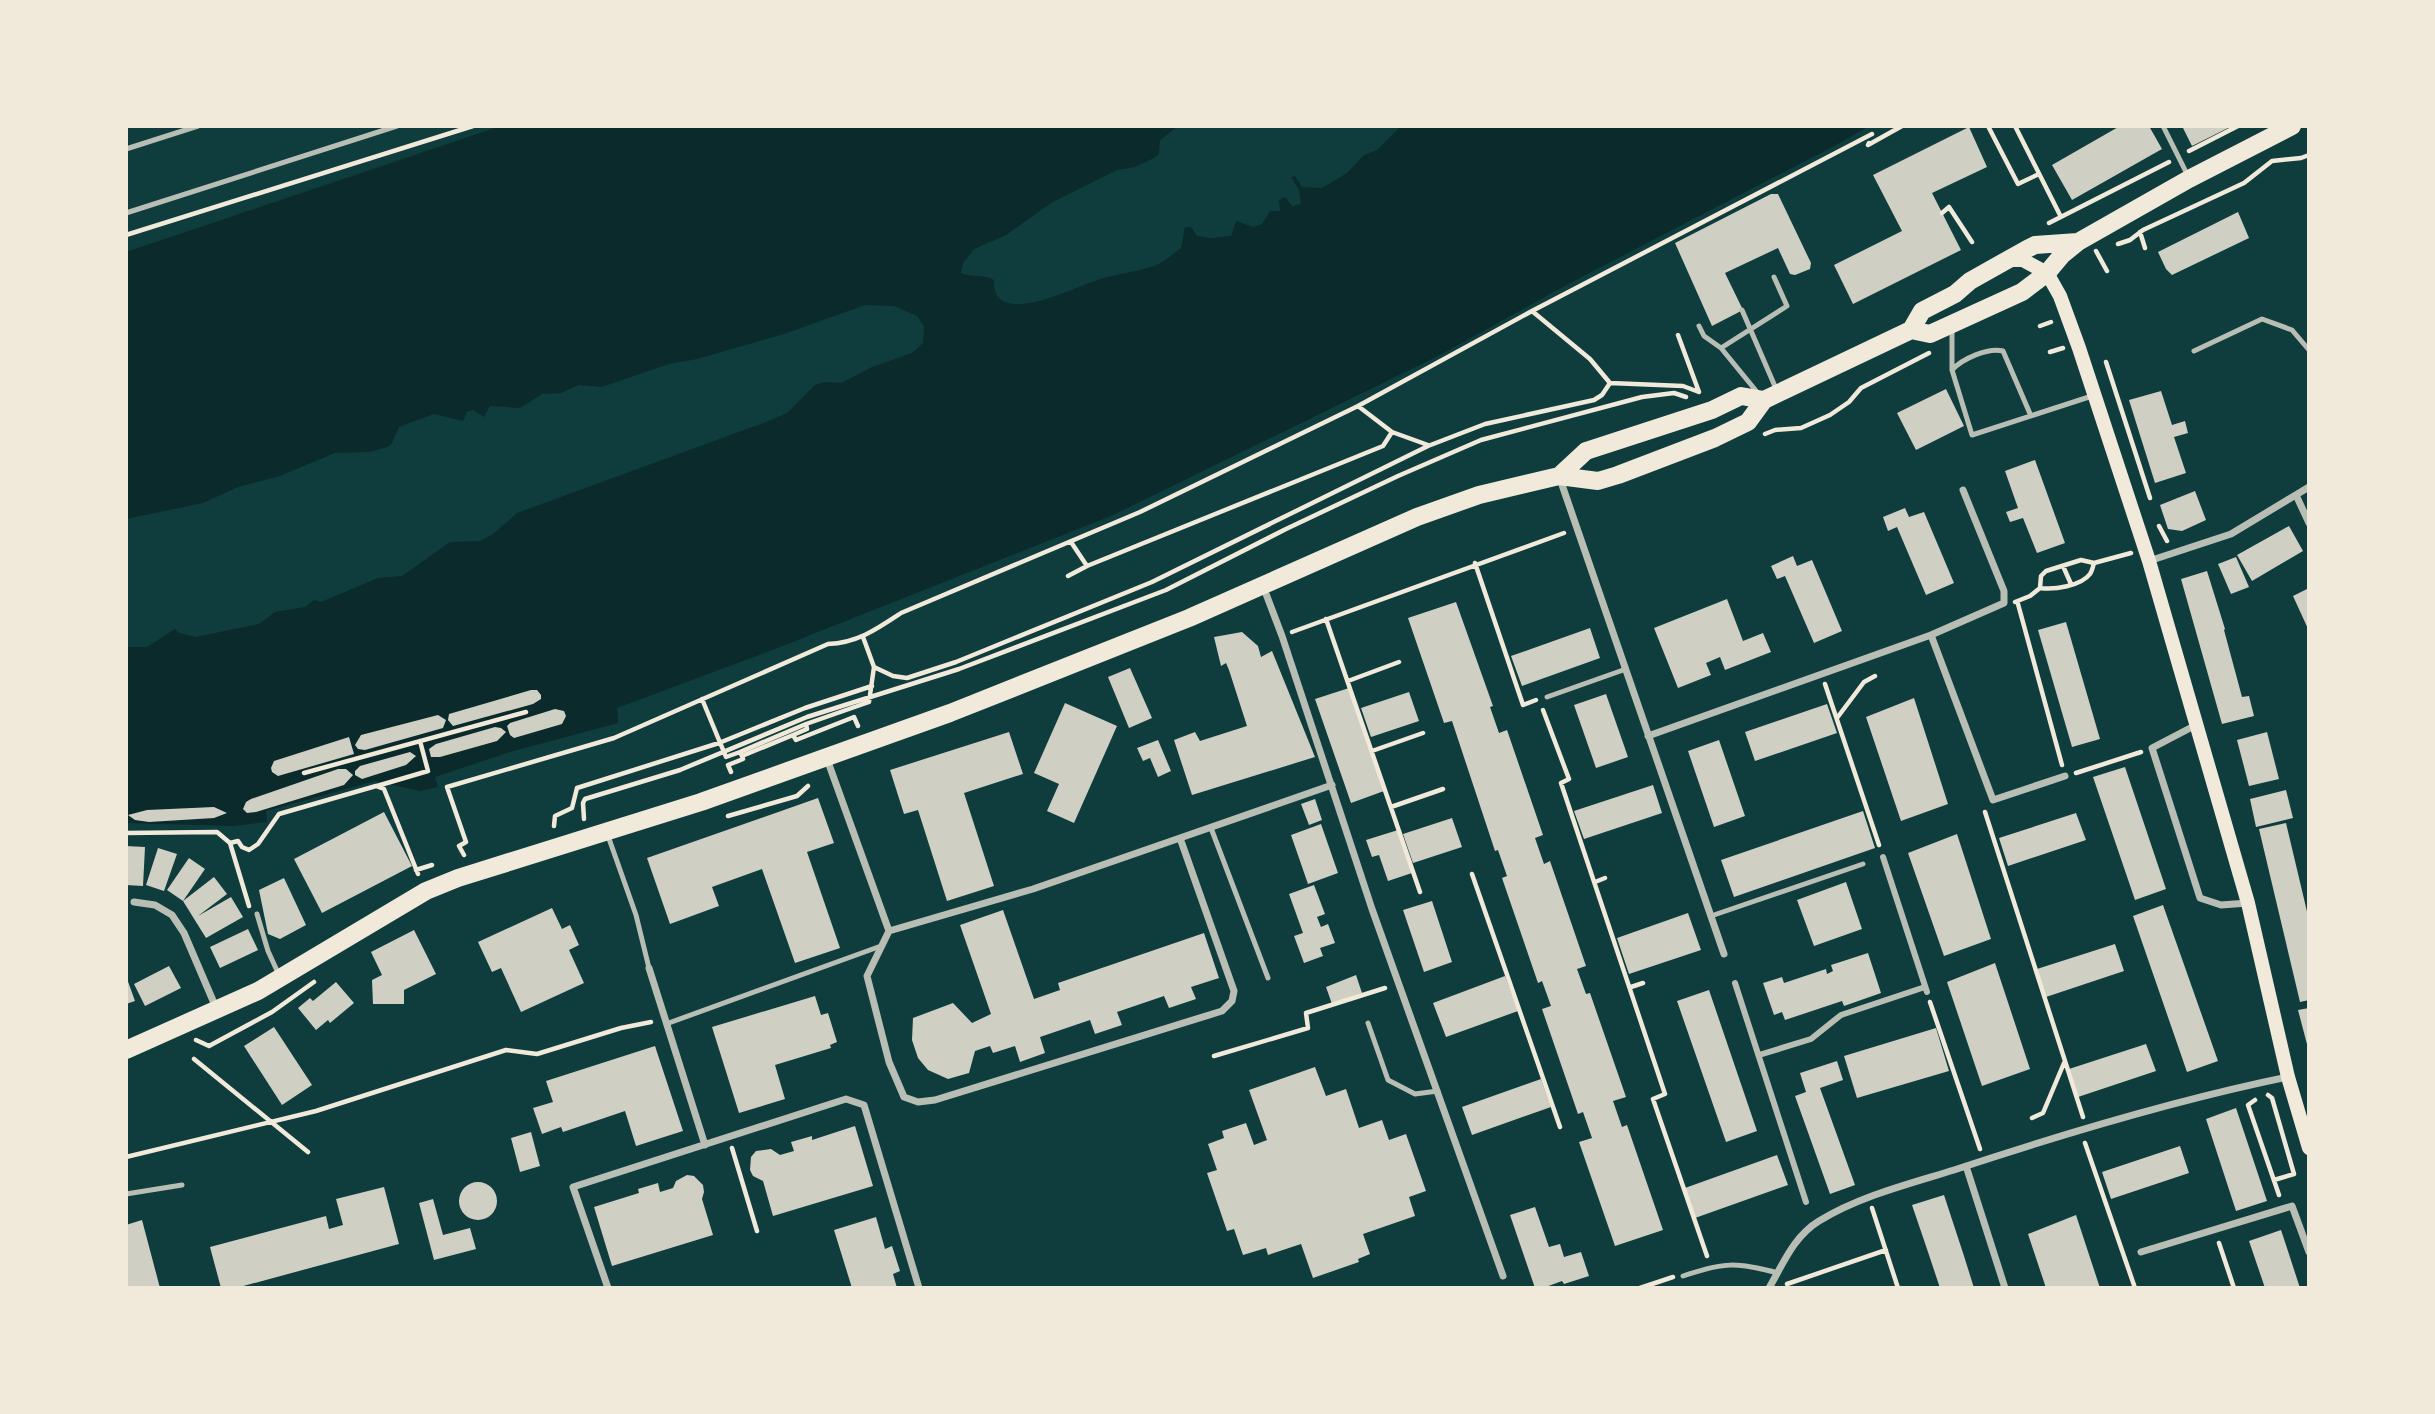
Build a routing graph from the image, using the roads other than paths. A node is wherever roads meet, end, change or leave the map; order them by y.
1 (198, 126) edge
2 (397, 126) edge
3 (2163, 126) edge
4 (2292, 126) edge
5 (126, 149) edge
6 (2189, 178) junction
7 (126, 213) edge
8 (2082, 240) junction
9 (2010, 260) junction
10 (2047, 274) junction
11 (1774, 277) dead end
12 (1742, 310) dead end
13 (1699, 326) dead end
14 (1947, 327) junction
15 (1749, 330) junction
16 (1911, 330) junction
17 (1721, 348) junction
18 (2194, 351) dead end
19 (2309, 351) edge
20 (1952, 369) junction
21 (2095, 395) junction
22 (1771, 396) junction
23 (2031, 416) junction
24 (1559, 476) junction
25 (2309, 487) edge
26 (1963, 490) dead end
27 (2296, 495) junction
28 (2309, 523) edge
29 (2149, 561) junction
30 (1262, 585) junction
31 (1931, 635) junction
32 (1626, 669) junction
33 (1547, 697) dead end
34 (2196, 725) junction
35 (1648, 736) junction
36 (827, 758) junction
37 (2065, 776) road end
38 (1332, 785) junction
39 (1211, 828) junction
40 (606, 831) junction
41 (1180, 838) junction
42 (1883, 857) road end
43 (1863, 864) dead end
44 (134, 902) dead end
45 (2248, 904) junction
46 (257, 914) dead end
47 (1711, 916) junction
48 (889, 931) junction
49 (881, 946) junction
50 (1724, 954) dead end
51 (649, 968) joint
52 (281, 978) junction
53 (1268, 978) dead end
54 (1735, 984) dead end
55 (218, 1010) junction
56 (665, 1021) junction
57 (1368, 1023) dead end
58 (126, 1050) edge
59 (1759, 1055) junction
60 (2288, 1077) junction
61 (1438, 1091) junction
62 (2307, 1140) edge
63 (705, 1145) junction
64 (1966, 1166) junction
65 (182, 1185) dead end
66 (126, 1195) edge
67 (1806, 1202) dead end
68 (2141, 1252) dead end
69 (2309, 1252) edge
70 (1778, 1273) junction
71 (1503, 1276) dead end
72 (1683, 1276) road end
73 (608, 1288) edge
74 (919, 1288) edge
75 (1769, 1288) edge
76 (2005, 1288) edge

1 - 5 lane
2 - 7 lane
3 - 6 lane
4 - 6 main road
6 - 8 main road
8 - 9 main road
8 - 10 main road
9 - 10 main road
9 - 16 main road
10 - 14 main road
10 - 21 main road
11 - 15 lane
12 - 15 lane
13 - 17 lane
14 - 16 main road
14 - 20 lane
15 - 17 lane
15 - 22 lane
16 - 22 main road
17 - 22 lane
18 - 19 lane
20 - 23 lane
20 - 23 lane
21 - 23 lane
21 - 29 main road
22 - 24 main road
22 - 24 main road
24 - 30 main road
24 - 32 street
25 - 27 street
26 - 31 street
27 - 28 street
27 - 29 street
29 - 34 main road
30 - 36 main road
30 - 38 street
31 - 35 street
31 - 37 street
32 - 33 lane
32 - 35 street
34 - 45 main road
34 - 45 street
35 - 47 street
36 - 40 main road
36 - 48 street
38 - 39 street
38 - 61 street
39 - 41 street
39 - 53 lane
40 - 51 lane
40 - 52 main road
41 - 48 street
41 - 49 street
42 - 59 street
43 - 47 lane
44 - 55 street
45 - 60 main road
46 - 52 lane
47 - 50 street
48 - 49 street
49 - 56 lane
51 - 56 street
52 - 55 main road
54 - 59 street
55 - 58 main road
56 - 63 street
57 - 61 lane
59 - 67 street
60 - 62 main road
60 - 64 street
61 - 71 street
63 - 73 street
63 - 74 street
64 - 70 street
64 - 76 street
65 - 66 lane
68 - 69 street
70 - 72 lane
70 - 75 street

